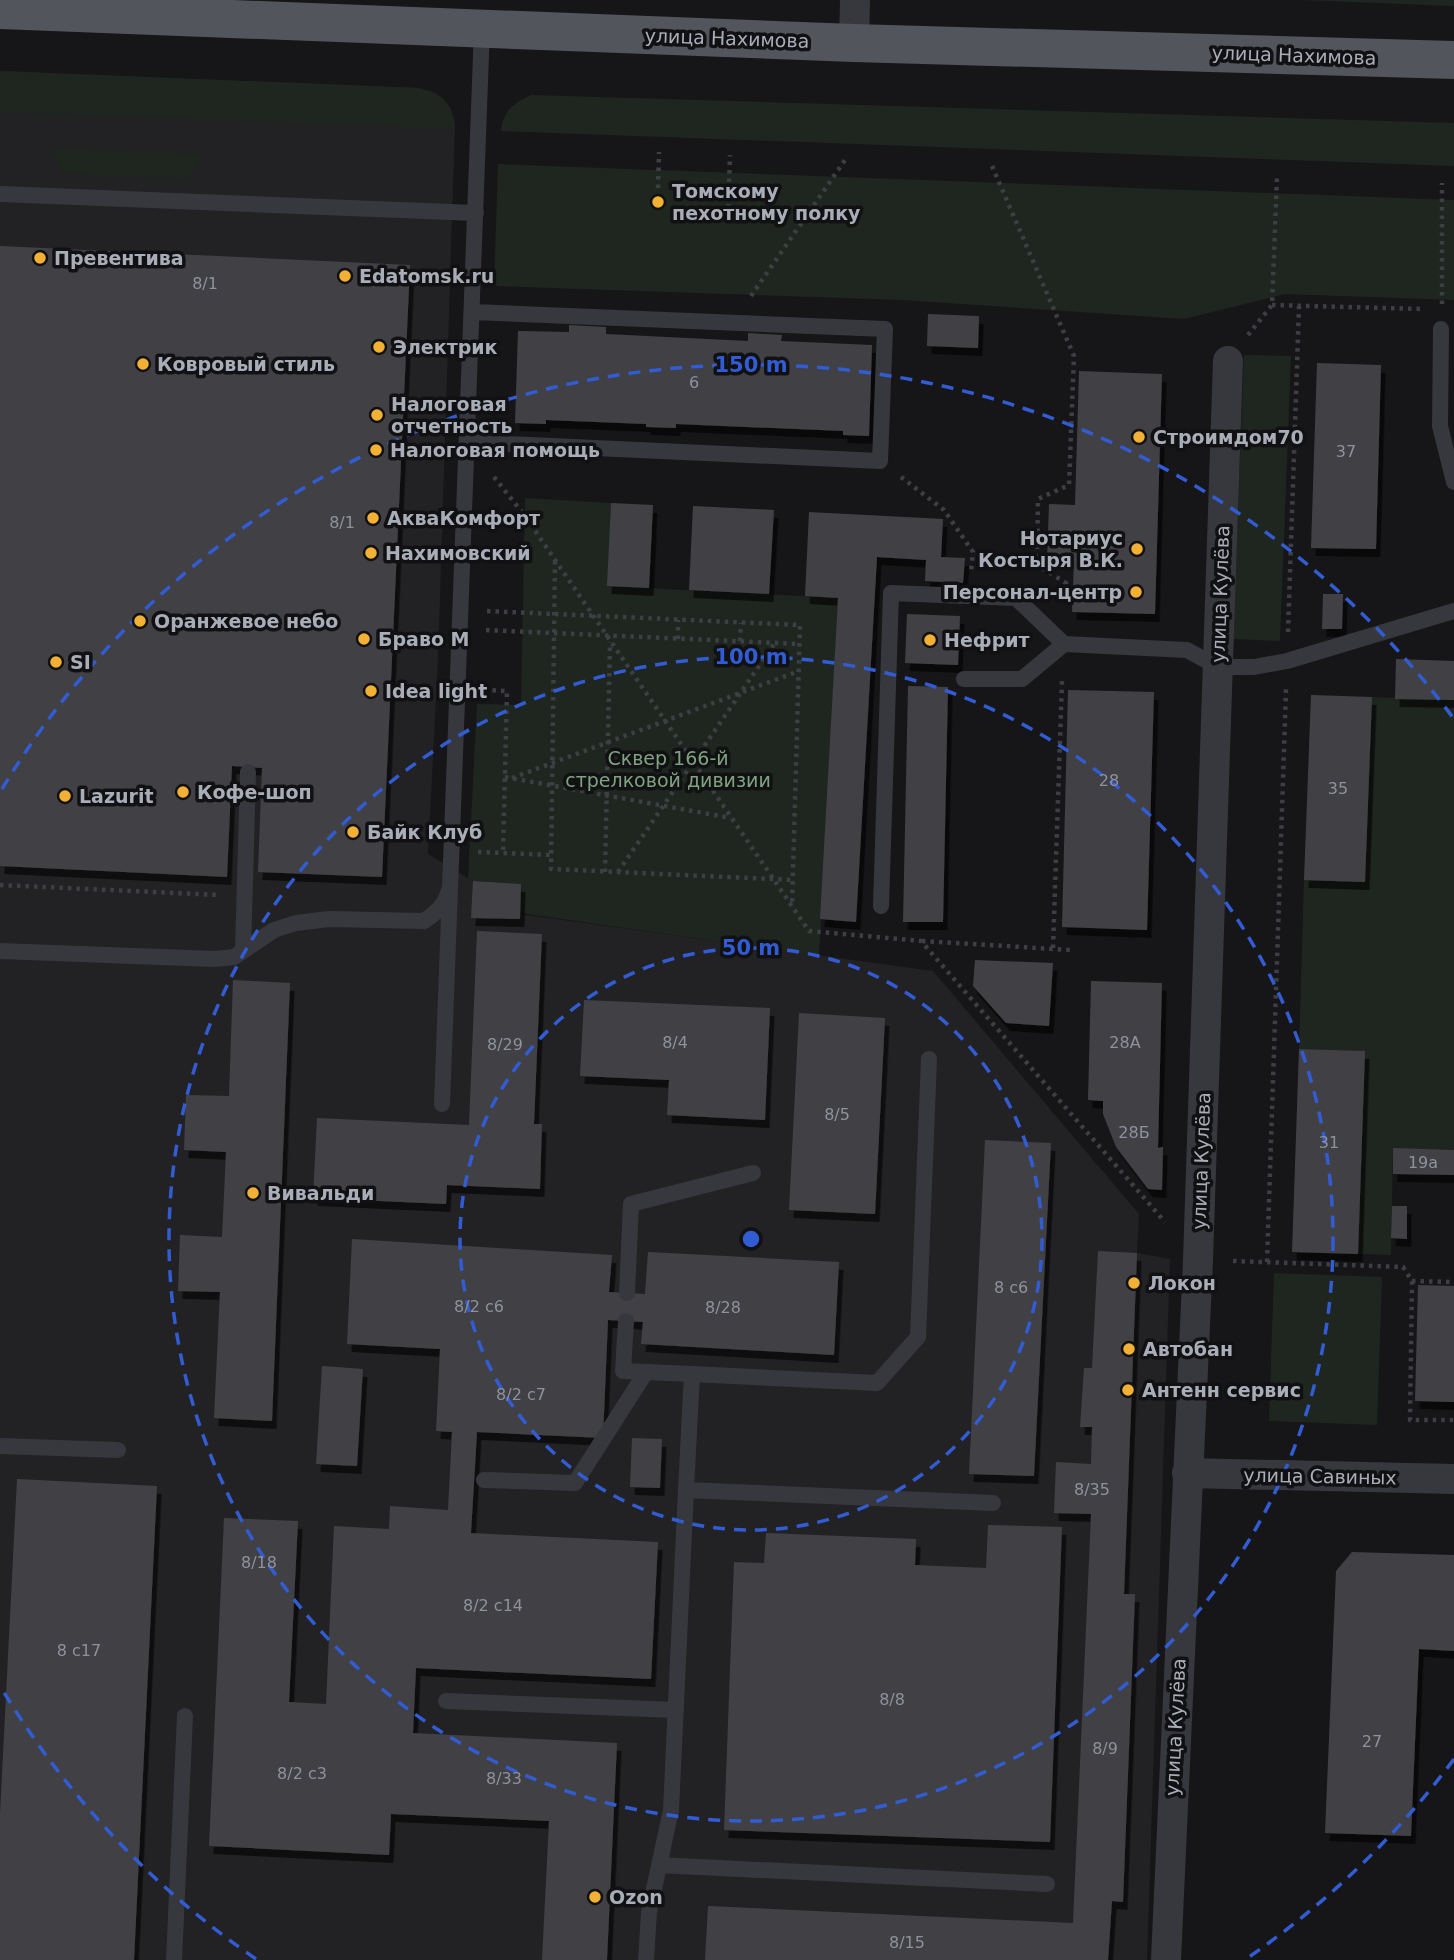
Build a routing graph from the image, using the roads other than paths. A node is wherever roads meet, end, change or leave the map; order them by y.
1 (855, 0) edge
2 (0, 10) edge
3 (482, 28) junction
4 (854, 43) junction
5 (1454, 60) edge
6 (0, 194) edge
7 (476, 213) junction
8 (473, 312) junction
9 (1441, 329) road end
10 (1228, 361) road end
11 (467, 442) junction
12 (1454, 482) edge
13 (1454, 611) edge
14 (1064, 644) junction
15 (1218, 667) junction
16 (964, 679) dead end
17 (248, 772) dead end
18 (451, 881) junction
19 (881, 906) dead end
20 (0, 951) edge
21 (243, 951) junction
22 (929, 1059) dead end
23 (442, 1104) dead end
24 (753, 1173) dead end
25 (627, 1293) dead end
26 (626, 1321) dead end
27 (646, 1372) junction
28 (692, 1374) junction
29 (0, 1446) edge
30 (118, 1450) dead end
31 (1187, 1473) junction
32 (1454, 1479) edge
33 (484, 1480) dead end
34 (686, 1490) junction
35 (993, 1503) dead end
36 (446, 1701) dead end
37 (676, 1710) junction
38 (185, 1716) dead end
39 (659, 1865) junction
40 (1046, 1884) dead end
41 (174, 1960) edge
42 (646, 1960) edge
43 (1166, 1960) edge

1 - 4 street
2 - 3 main road, улица Нахимова
3 - 4 main road, улица Нахимова
3 - 7 lane
4 - 5 main road, улица Нахимова
6 - 7 lane
7 - 8 lane
8 - 11 lane
8 - 11 lane
9 - 12 lane
10 - 15 street, улица Кулёва
11 - 18 lane
13 - 15 lane
14 - 15 lane
14 - 16 lane
14 - 19 lane
15 - 31 street, улица Кулёва
17 - 21 lane
18 - 21 lane
18 - 23 lane
20 - 21 lane
22 - 28 lane
24 - 25 lane
26 - 27 lane
27 - 28 lane
27 - 33 lane
28 - 34 lane
29 - 30 lane
31 - 32 street, улица Савиных
31 - 43 street, улица Кулёва
34 - 35 lane
34 - 37 lane
36 - 37 lane
37 - 39 lane
38 - 41 lane
39 - 40 lane
39 - 42 lane

